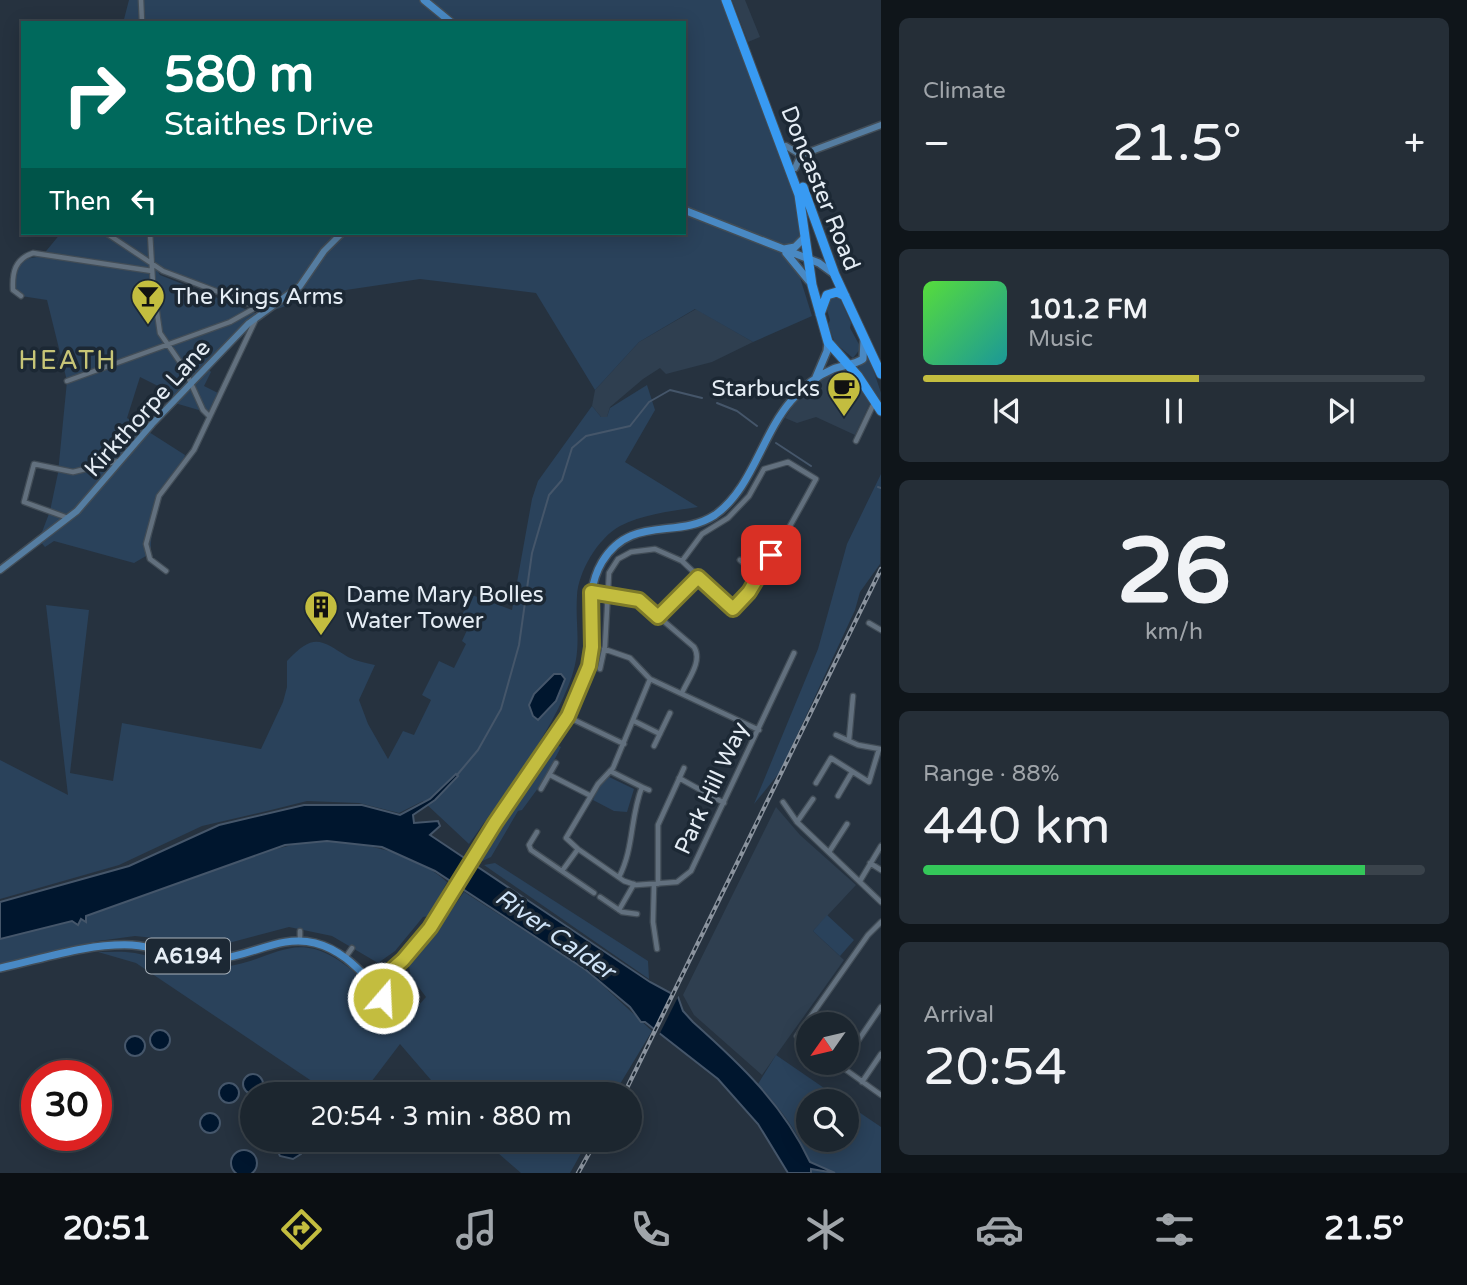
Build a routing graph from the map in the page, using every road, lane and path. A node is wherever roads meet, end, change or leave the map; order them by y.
1 (141, 0) edge
2 (424, 0) edge
3 (726, 0) edge
4 (142, 21) edge
5 (450, 21) edge
6 (762, 92) junction
7 (881, 125) edge
8 (795, 160) junction
9 (686, 210) edge
10 (807, 232) junction
11 (109, 235) edge
12 (150, 235) edge
13 (340, 235) edge
14 (780, 248) junction
15 (809, 259) junction
16 (152, 263) junction
17 (152, 271) junction
18 (835, 275) junction
19 (812, 285) junction
20 (21, 296) dead end
21 (845, 296) junction
22 (255, 308) junction
23 (266, 310) junction
24 (819, 316) junction
25 (255, 318) junction
26 (863, 336) junction
27 (828, 342) junction
28 (167, 344) junction
29 (848, 365) junction
30 (881, 374) edge
31 (815, 378) junction
32 (67, 381) dead end
33 (192, 383) junction
34 (879, 407) edge
35 (209, 416) junction
36 (856, 441) dead end
37 (120, 461) junction
38 (69, 519) junction
39 (682, 561) junction
40 (740, 561) dead end
41 (0, 570) edge
42 (166, 571) dead end
43 (758, 575) junction
44 (698, 577) junction
45 (591, 592) junction
46 (606, 594) junction
47 (658, 617) junction
48 (869, 623) dead end
49 (881, 630) edge
50 (604, 649) junction
51 (794, 653) dead end
52 (600, 669) dead end
53 (650, 679) junction
54 (682, 693) junction
55 (853, 696) dead end
56 (670, 713) dead end
57 (568, 716) junction
58 (634, 721) junction
59 (759, 730) junction
60 (660, 734) junction
61 (836, 735) dead end
62 (849, 741) junction
63 (624, 744) junction
64 (654, 746) dead end
65 (880, 749) edge
66 (556, 763) dead end
67 (684, 768) dead end
68 (610, 771) junction
69 (852, 772) junction
70 (550, 775) junction
71 (680, 778) junction
72 (816, 783) dead end
73 (642, 787) junction
74 (541, 789) dead end
75 (649, 790) dead end
76 (591, 796) junction
77 (838, 796) dead end
78 (813, 799) dead end
79 (783, 802) dead end
80 (724, 803) junction
81 (797, 822) junction
82 (847, 824) dead end
83 (537, 832) dead end
84 (881, 846) edge
85 (578, 849) junction
86 (829, 852) junction
87 (870, 863) junction
88 (881, 870) edge
89 (562, 871) junction
90 (619, 877) junction
91 (860, 881) junction
92 (634, 884) junction
93 (656, 884) junction
94 (881, 902) edge
95 (620, 911) junction
96 (637, 914) dead end
97 (881, 922) edge
98 (300, 931) dead end
99 (300, 941) junction
100 (352, 948) dead end
101 (657, 949) dead end
102 (345, 958) junction
103 (403, 960) junction
104 (0, 968) edge
105 (366, 976) junction
106 (385, 976) junction
107 (402, 979) junction
108 (381, 993) junction
109 (398, 998) junction
110 (881, 1007) edge
111 (814, 1012) edge
112 (859, 1039) edge
113 (881, 1054) edge
114 (854, 1075) edge
115 (862, 1082) junction
116 (881, 1095) edge

1 - 4 street
2 - 5 main road
3 - 6 highway, Doncaster Road
6 - 8 highway, Doncaster Road
6 - 8 highway, Doncaster Road
7 - 8 street
8 - 10 highway, Doncaster Road
8 - 18 highway, Doncaster Road
9 - 14 main road
10 - 14 main road
10 - 15 highway, Doncaster Road
11 - 16 street
12 - 16 street
13 - 23 street, Kirkthorpe Lane
14 - 15 main road
14 - 19 main road
15 - 18 main road
15 - 19 highway, Doncaster Road
16 - 17 street
16 - 22 street
17 - 20 street
17 - 28 street
18 - 21 highway, Doncaster Road
19 - 24 highway, Doncaster Road
21 - 24 highway
21 - 26 highway, Doncaster Road
22 - 23 street
22 - 28 street
23 - 25 street, Kirkthorpe Lane
24 - 27 highway, Doncaster Road
25 - 33 street, Kirkthorpe Lane
25 - 35 street
26 - 29 main road
26 - 30 highway, Doncaster Road
27 - 29 highway, Doncaster Road
27 - 31 main road
28 - 32 street
28 - 33 street
29 - 31 main road
29 - 34 highway, Doncaster Road
31 - 45 main road
33 - 35 street
33 - 37 street, Kirkthorpe Lane
34 - 36 street
35 - 42 street
37 - 38 street, Kirkthorpe Lane
37 - 38 street
38 - 41 street, Kirkthorpe Lane
39 - 43 street
39 - 44 street
39 - 46 street
40 - 43 street
43 - 44 street
44 - 47 street
45 - 46 street
45 - 57 main road
46 - 47 street
46 - 50 street
47 - 54 street
48 - 49 street
50 - 52 street
50 - 53 street
51 - 59 street, Park Hill Way
53 - 54 street
53 - 58 street
54 - 59 street
55 - 62 street
56 - 60 street
57 - 63 street
57 - 103 main road
58 - 60 street
58 - 63 street
59 - 80 street, Park Hill Way
60 - 64 street
61 - 62 street
62 - 65 street
63 - 68 street
65 - 69 street
66 - 70 street
67 - 71 street
68 - 73 street
68 - 76 street
69 - 72 street
69 - 77 street
70 - 74 street
70 - 76 street
71 - 80 street
71 - 93 street
73 - 75 street
73 - 90 street
76 - 85 street
78 - 81 street
79 - 81 street
80 - 93 street, Park Hill Way
81 - 86 street
82 - 86 street
83 - 89 street
84 - 87 street
85 - 89 street
85 - 90 street, Park Hill Way
86 - 91 street
87 - 88 street
87 - 91 street
89 - 95 street
90 - 92 street, Park Hill Way
91 - 94 street
92 - 93 street, Park Hill Way
92 - 95 street
93 - 101 street
95 - 96 street
97 - 111 street
98 - 99 street
99 - 102 main road, A6194
99 - 104 main road, A6194
100 - 102 street
102 - 105 main road, A6194
103 - 106 main road
103 - 107 main road
105 - 106 main road
105 - 108 main road, A6194
106 - 107 main road
106 - 108 main road
107 - 109 main road
107 - 109 street
108 - 109 main road
108 - 109 street
110 - 112 street
113 - 115 street
114 - 115 street
115 - 116 street

